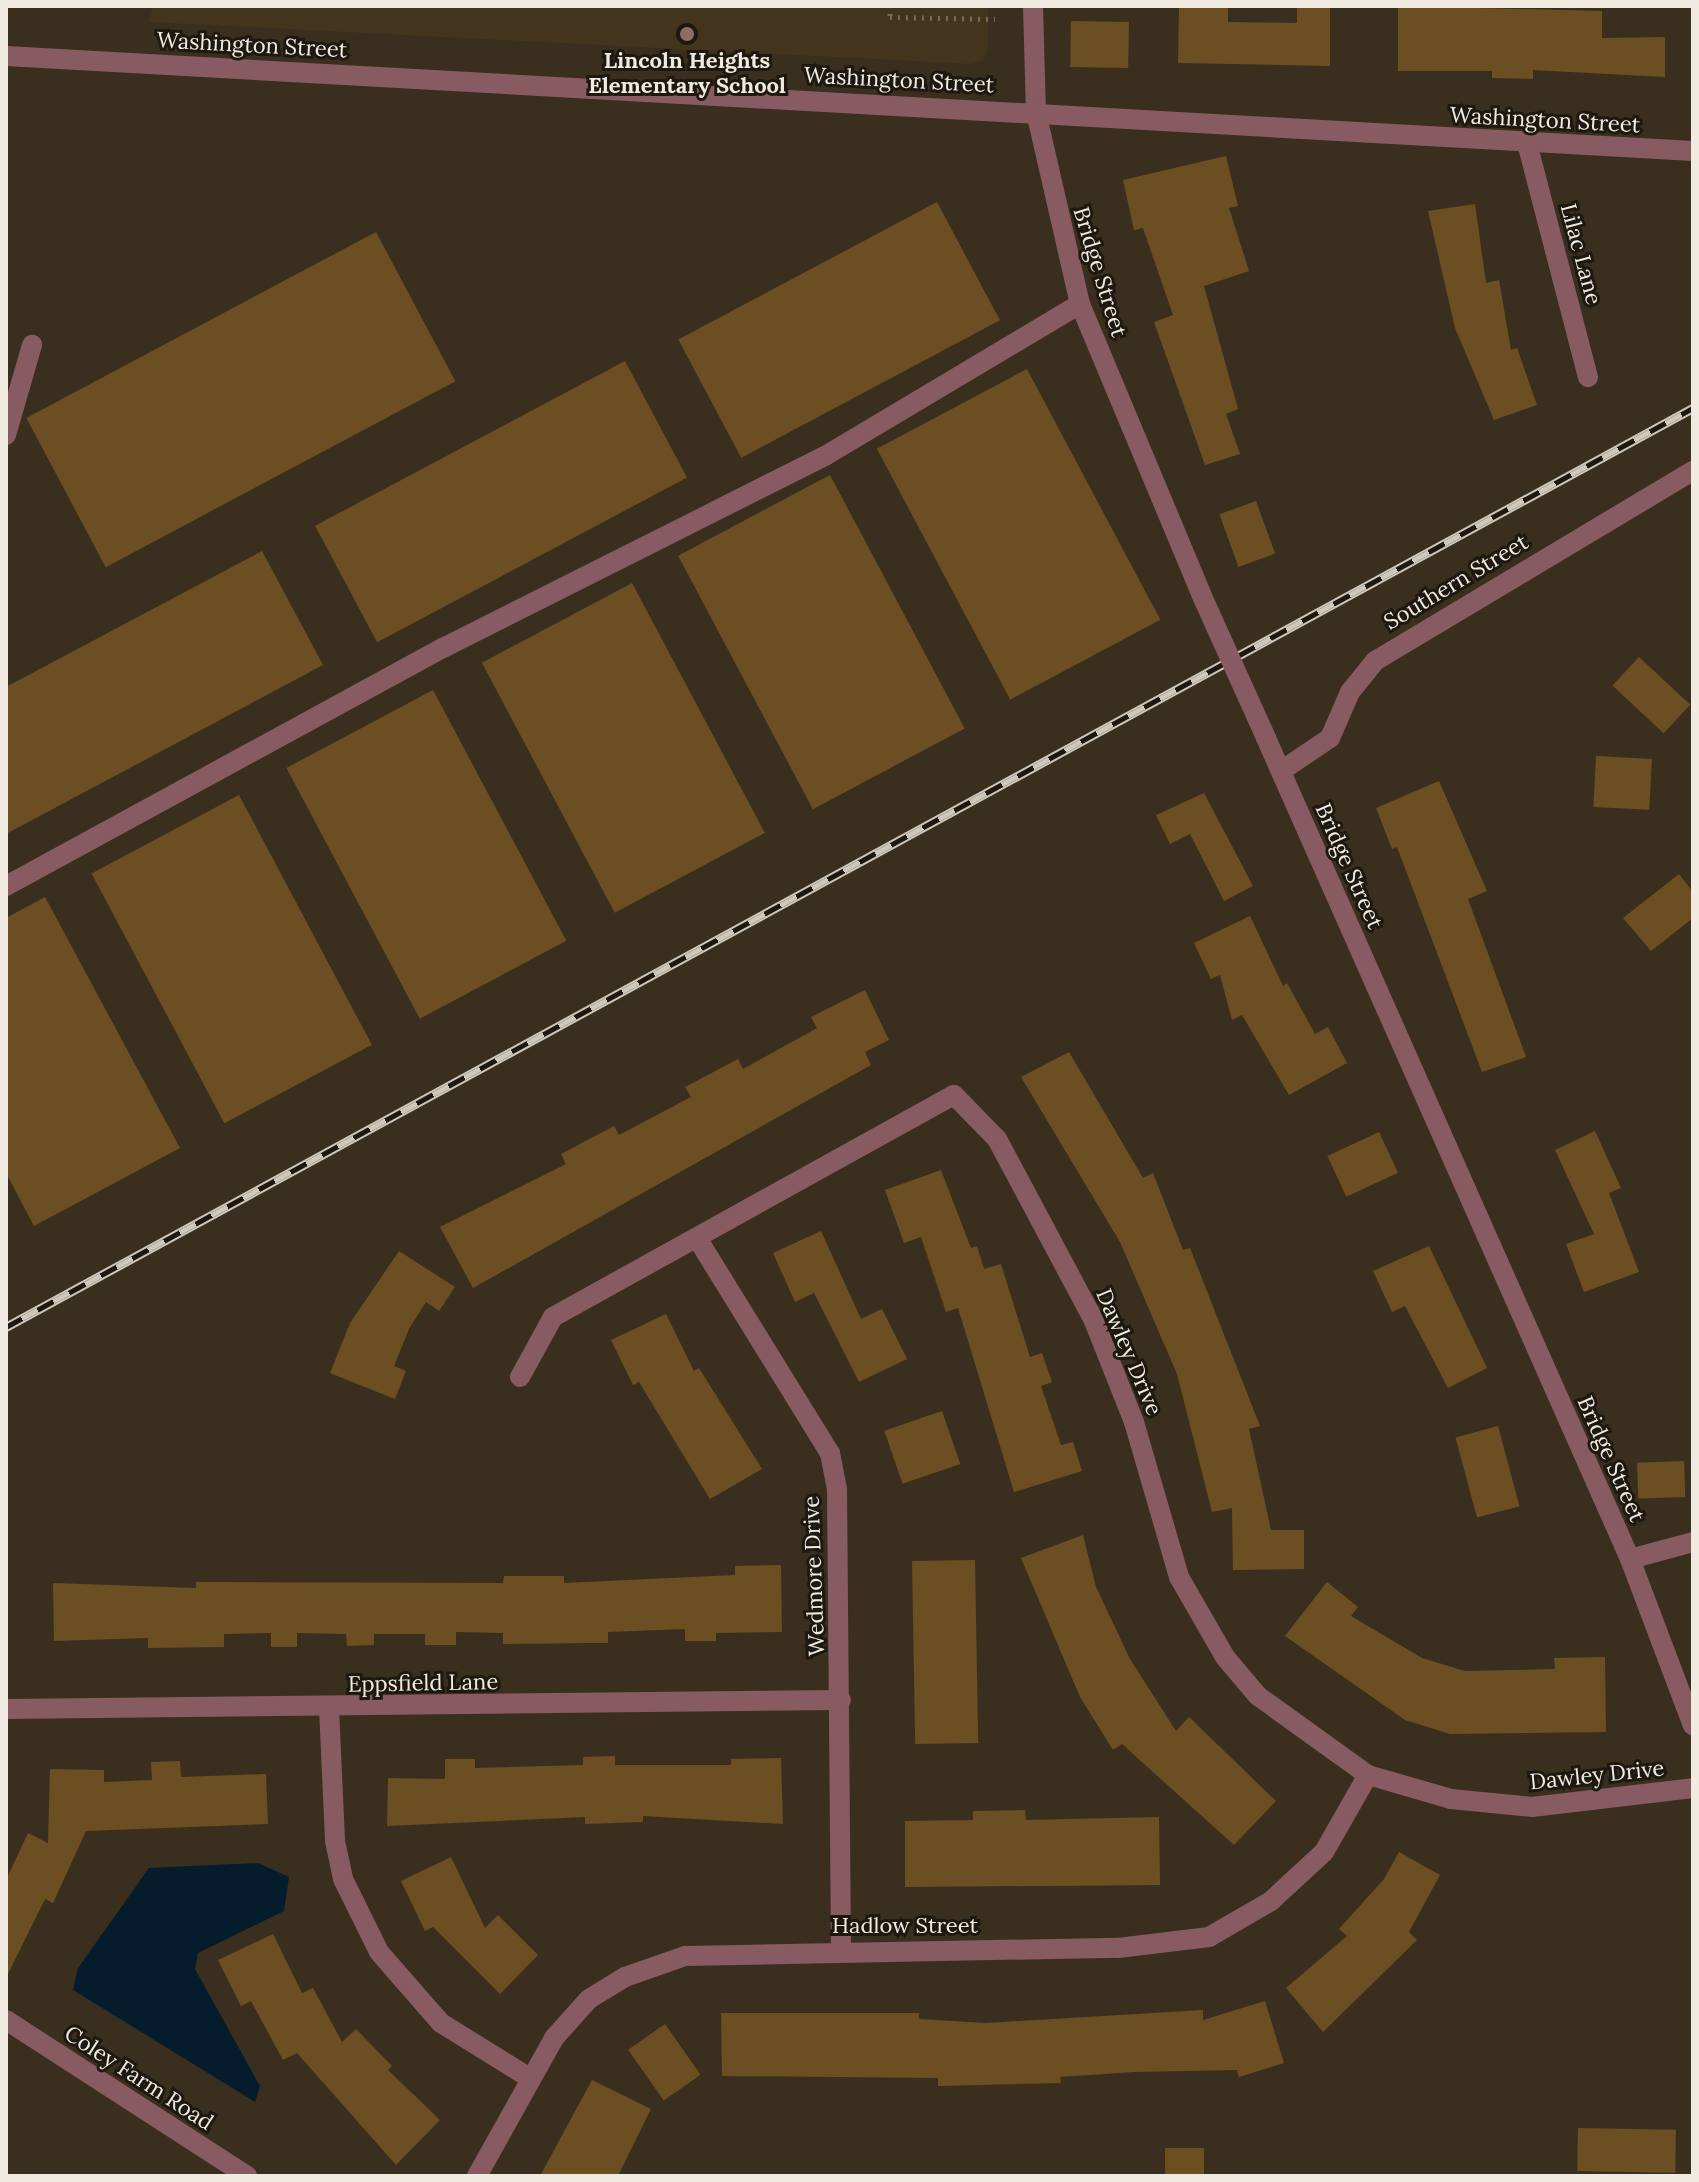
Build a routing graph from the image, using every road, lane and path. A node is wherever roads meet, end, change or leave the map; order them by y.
1 (890, 6) edge
2 (1033, 6) edge
3 (995, 19) dead end
4 (6, 56) edge
5 (1036, 112) junction
6 (1527, 143) junction
7 (1693, 151) edge
8 (1080, 304) junction
9 (32, 345) dead end
10 (1588, 377) dead end
11 (6, 435) edge
12 (1693, 471) edge
13 (1281, 771) junction
14 (6, 886) edge
15 (697, 1238) junction
16 (520, 1377) dead end
17 (1693, 1542) edge
18 (1630, 1559) junction
19 (841, 1700) junction
20 (329, 1708) junction
21 (6, 1709) edge
22 (1693, 1726) edge
23 (1368, 1775) junction
24 (1693, 1788) edge
25 (841, 1950) junction
26 (6, 2020) edge
27 (528, 2077) junction
28 (247, 2176) edge
29 (477, 2176) edge

1 - 3 path
2 - 5 street, Bridge Street
4 - 5 street, Washington Street
5 - 6 street, Washington Street
5 - 8 street, Bridge Street
6 - 7 street, Washington Street
6 - 10 street, Lilac Lane
8 - 13 street, Bridge Street, bridge
8 - 14 street
9 - 11 street
12 - 13 street, Southern Street
13 - 18 street, Bridge Street
15 - 16 street, Dawley Drive
15 - 19 street, Wedmore Drive
15 - 23 street, Dawley Drive
17 - 18 street
18 - 22 street, Bridge Street
19 - 20 street, Eppsfield Lane
19 - 25 street, Wedmore Drive
20 - 21 street, Eppsfield Lane
20 - 27 street
23 - 24 street, Dawley Drive
23 - 25 street, Hadlow Street
25 - 27 street, Hadlow Street
26 - 28 street, Coley Farm Road
27 - 29 street, Hadlow Street

